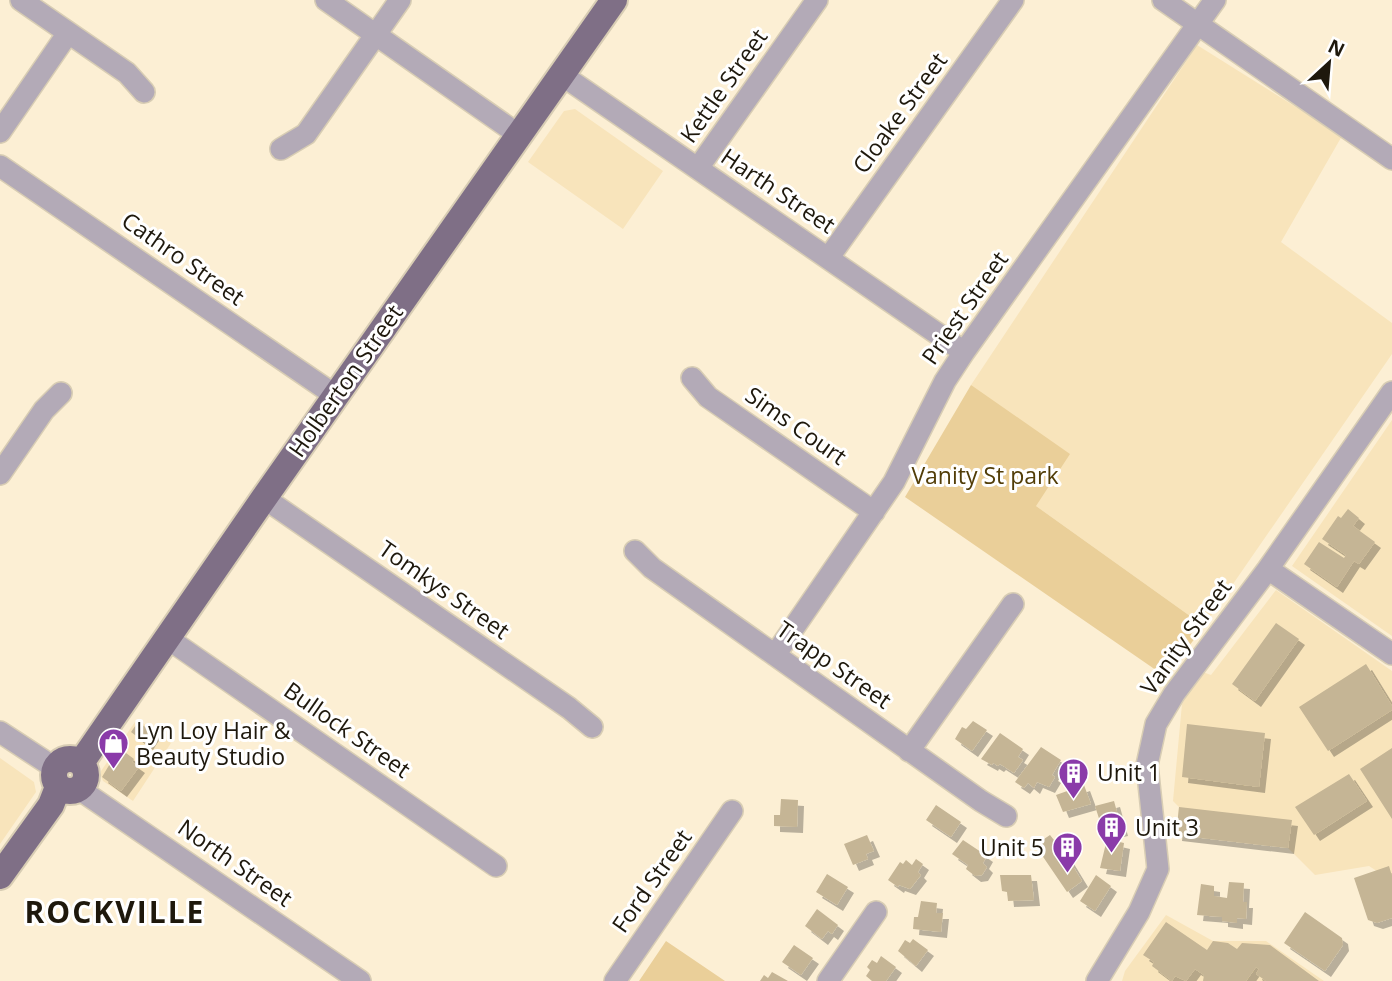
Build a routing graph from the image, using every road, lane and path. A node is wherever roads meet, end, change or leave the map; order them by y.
1 (21, 0) edge
2 (326, 0) edge
3 (400, 0) edge
4 (614, 0) edge
5 (817, 0) edge
6 (1013, 0) edge
7 (1163, 0) edge
8 (1215, 0) edge
9 (1198, 25) junction
10 (68, 33) junction
11 (375, 35) junction
12 (562, 75) junction
13 (144, 92) dead end
14 (0, 132) edge
15 (519, 135) junction
16 (281, 149) dead end
17 (1392, 159) edge
18 (0, 166) edge
19 (698, 168) junction
20 (829, 257) junction
21 (964, 352) junction
22 (692, 378) dead end
23 (1392, 392) edge
24 (61, 393) dead end
25 (336, 396) junction
26 (0, 474) edge
27 (264, 498) junction
28 (874, 512) junction
29 (635, 551) dead end
30 (1268, 569) junction
31 (1013, 604) dead end
32 (167, 638) junction
33 (1392, 654) edge
34 (775, 655) junction
35 (592, 727) dead end
36 (0, 732) edge
37 (909, 751) junction
38 (69, 777) junction
39 (732, 811) dead end
40 (1006, 816) dead end
41 (496, 866) dead end
42 (0, 876) edge
43 (876, 912) dead end
44 (360, 981) edge
45 (615, 981) edge
46 (828, 981) edge
47 (1097, 981) edge

1 - 10 street
2 - 11 street
3 - 11 street
4 - 12 main road, Holberton Street
5 - 19 street, Kettle Street
6 - 20 street, Cloake Street
7 - 9 street
8 - 9 street, Priest Street
9 - 17 street
9 - 21 street, Priest Street
10 - 13 street
10 - 14 street
11 - 15 street
11 - 16 street
12 - 15 main road, Holberton Street
12 - 19 street, Harth Street
15 - 25 main road, Holberton Street
18 - 25 street, Cathro Street
19 - 20 street, Harth Street
20 - 21 street, Harth Street
21 - 28 street, Priest Street
22 - 28 street, Sims Court
23 - 30 street, Vanity Street
24 - 26 street
25 - 27 main road, Holberton Street
27 - 32 main road, Holberton Street
27 - 35 street, Tomkys Street
28 - 34 street, Priest Street
29 - 34 street, Trapp Street
30 - 33 street
30 - 47 street, Vanity Street
31 - 37 street
32 - 38 main road, Holberton Street
32 - 41 street, Bullock Street
34 - 37 street, Trapp Street
36 - 38 street, North Street
37 - 40 street, Trapp Street
38 - 42 main road, Holberton Street
38 - 44 street, North Street
39 - 45 street, Ford Street
43 - 46 street

